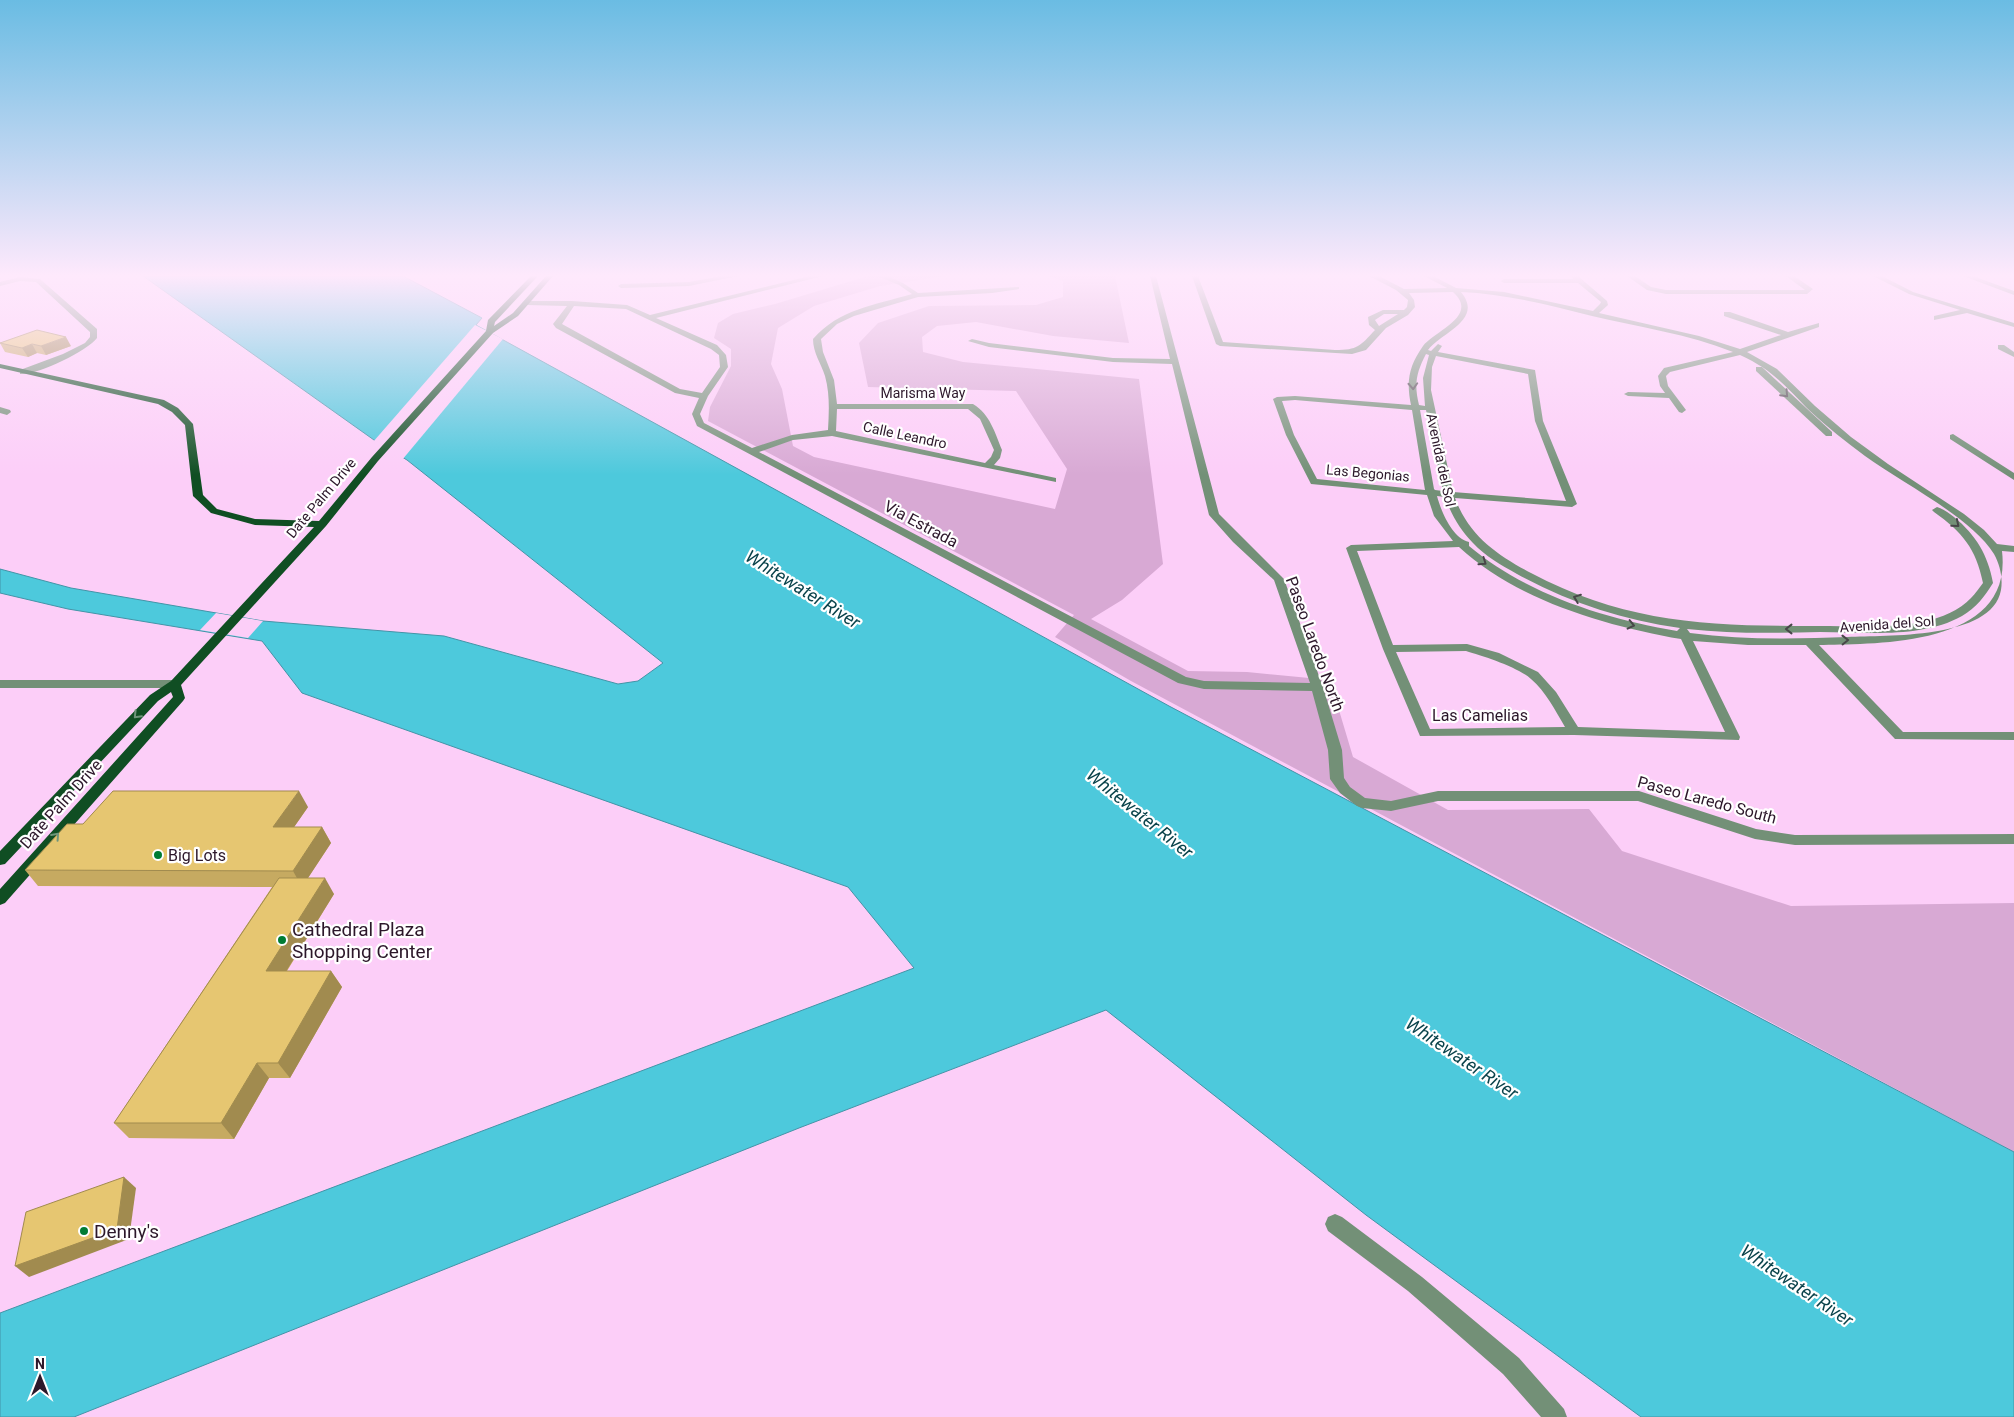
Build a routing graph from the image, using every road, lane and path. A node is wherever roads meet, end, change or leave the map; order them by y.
1 (90, 342) edge
2 (480, 342) edge
3 (588, 342) edge
4 (704, 342) edge
5 (817, 342) edge
6 (977, 342) edge
7 (1171, 342) edge
8 (1219, 342) edge
9 (1369, 342) edge
10 (1432, 342) edge
11 (1693, 342) edge
12 (1713, 342) edge
13 (1767, 342) edge
14 (2002, 347) dead end
15 (1428, 353) junction
16 (1736, 353) junction
17 (2014, 354) edge
18 (1176, 362) junction
19 (0, 366) edge
20 (23, 372) junction
21 (1628, 394) dead end
22 (704, 396) junction
23 (1671, 396) junction
24 (833, 407) junction
25 (1416, 407) junction
26 (1430, 408) junction
27 (1682, 410) dead end
28 (832, 433) junction
29 (1953, 437) dead end
30 (753, 451) junction
31 (987, 466) junction
32 (2014, 477) edge
33 (1053, 480) dead end
34 (1431, 492) junction
35 (1448, 494) junction
36 (322, 524) junction
37 (1477, 542) junction
38 (1460, 544) junction
39 (1995, 547) junction
40 (2014, 549) edge
41 (1683, 631) junction
42 (1809, 641) junction
43 (1389, 649) junction
44 (0, 684) edge
45 (175, 684) junction
46 (1317, 687) junction
47 (1574, 731) junction
48 (2014, 736) edge
49 (1362, 802) joint
50 (2014, 838) edge
51 (0, 860) edge
52 (0, 899) edge
53 (1335, 1224) dead end
54 (1556, 1417) edge

1 - 20 street
2 - 36 main road, Date Palm Drive
3 - 22 street
4 - 22 street, Via Estrada
5 - 24 street
6 - 18 street
7 - 18 street, Paseo Laredo North
8 - 9 street
10 - 15 street, Avenida del Sol
11 - 16 street, Avenida del Sol
12 - 16 street, Avenida del Sol
13 - 16 street
14 - 17 street
15 -> 25 street, Avenida del Sol
15 - 26 street, Avenida del Sol
15 - 35 street, Las Begonias
16 - 23 street
16 - 39 street, Avenida del Sol
16 -> 41 street, Avenida del Sol
18 - 46 street, Paseo Laredo North
19 - 20 main road
20 - 36 main road
21 - 23 street
22 - 30 street, Via Estrada
23 - 27 street
24 - 28 street
24 - 31 street, Marisma Way
25 - 26 street, Las Begonias
25 - 34 street, Avenida del Sol
25 - 34 street, Las Begonias
26 - 35 street, Avenida del Sol
28 - 30 street, Calle Leandro
28 - 31 street, Calle Leandro
29 - 32 street
30 - 46 street, Via Estrada
31 - 33 street, Calle Leandro
34 - 35 street, Las Begonias
34 - 38 street, Avenida del Sol
35 - 37 street, Avenida del Sol
36 - 45 main road, Date Palm Drive
37 - 38 street, Las Camelias
41 -> 37 street, Avenida del Sol
38 -> 41 street, Avenida del Sol
38 - 43 street, Las Camelias
39 - 40 street
42 -> 39 street, Avenida del Sol
41 - 42 street, Avenida del Sol
41 - 47 street, Las Camelias
42 - 48 street
43 - 47 street
43 - 47 street, Las Camelias
44 - 45 street
45 -> 51 main road, Date Palm Drive
52 -> 45 main road, Date Palm Drive
46 - 49 street, Paseo Laredo North
49 - 50 street, Paseo Laredo South
53 - 54 street

